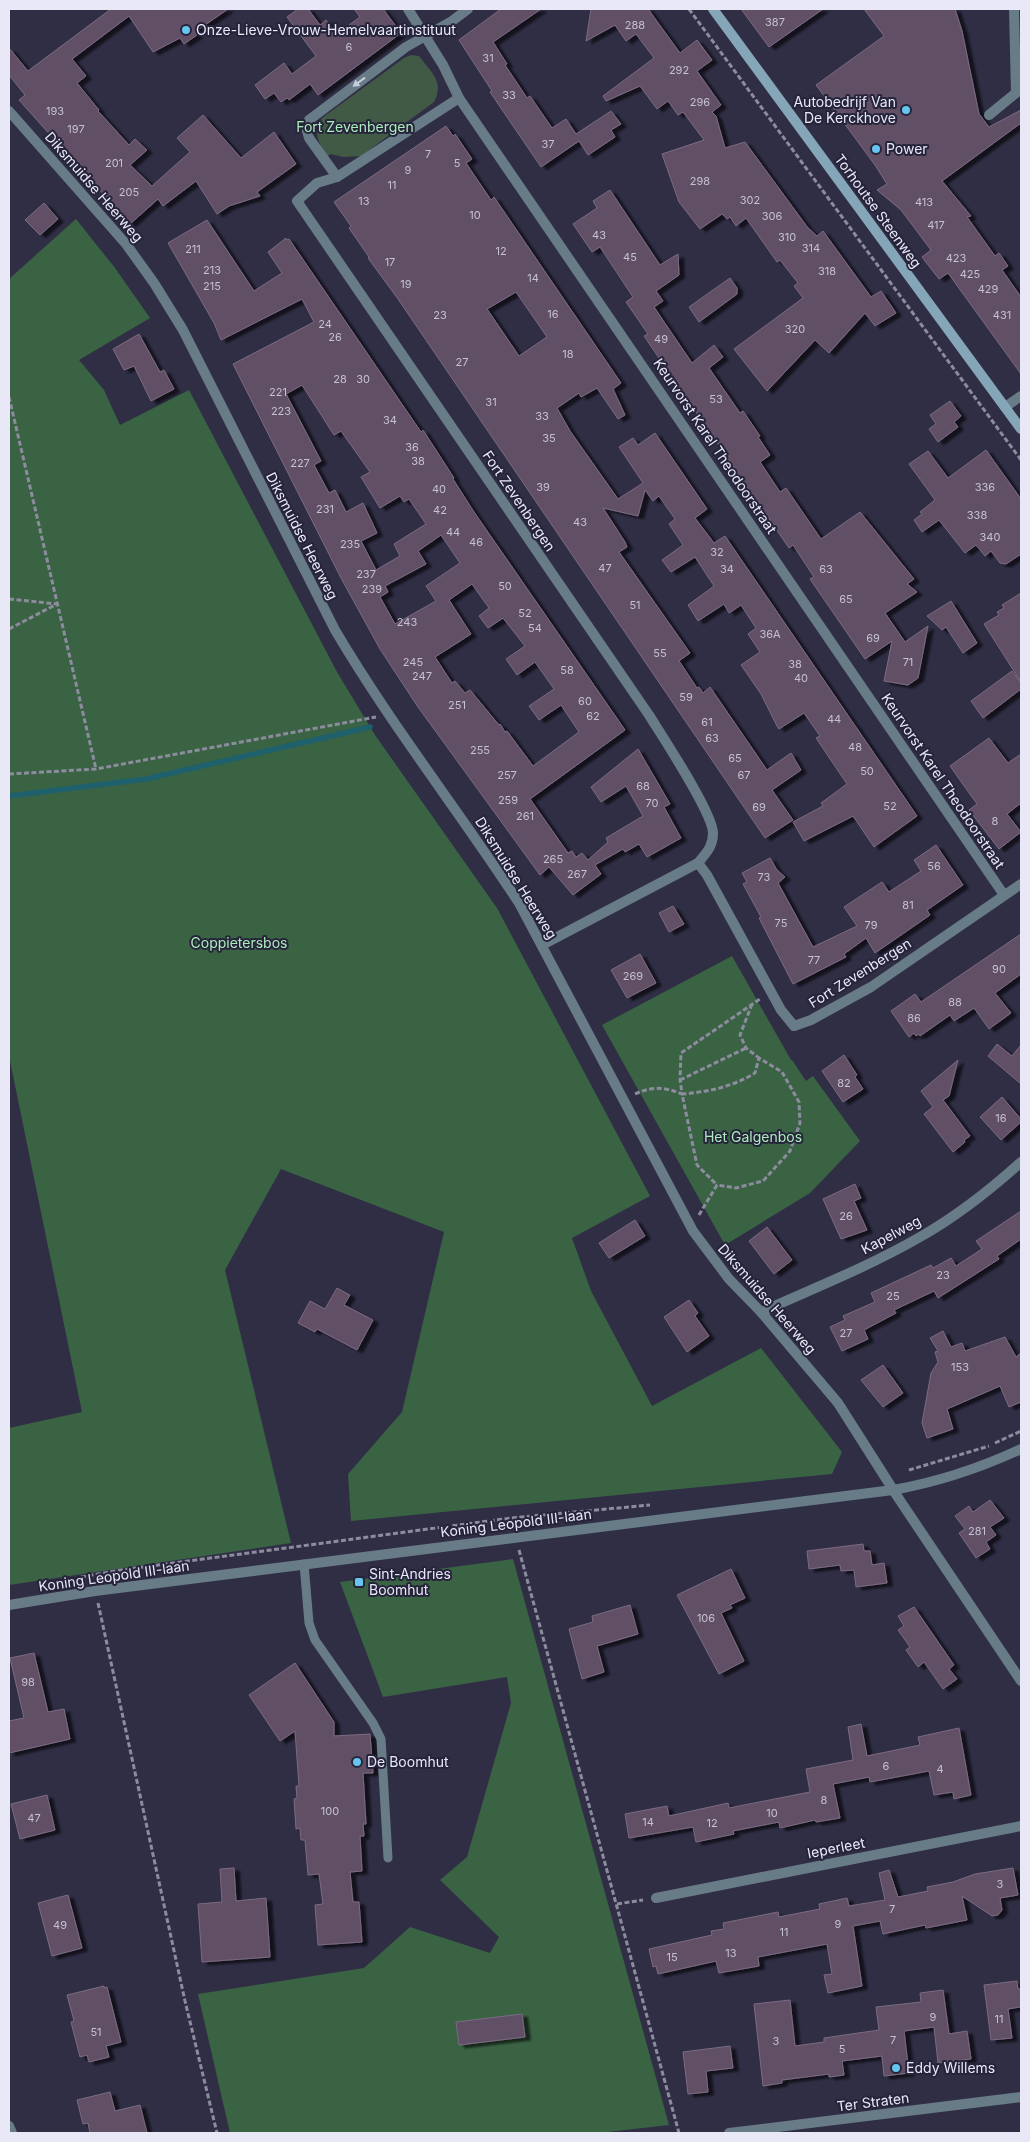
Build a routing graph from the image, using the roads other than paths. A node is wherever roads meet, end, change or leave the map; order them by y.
1 (408, 9) edge
2 (468, 9) edge
3 (713, 9) edge
4 (1014, 9) edge
5 (426, 36) junction
6 (459, 98) junction
7 (9, 111) edge
8 (989, 115) dead end
9 (337, 177) junction
10 (1021, 396) edge
11 (1005, 407) junction
12 (1021, 429) edge
13 (698, 863) junction
14 (1021, 884) edge
15 (1004, 896) junction
16 (542, 945) junction
17 (1021, 1162) edge
18 (761, 1312) junction
19 (1021, 1449) edge
20 (893, 1490) junction
21 (304, 1564) junction
22 (9, 1605) edge
23 (1021, 1681) edge
24 (1021, 1826) edge
25 (388, 1858) dead end
26 (656, 1898) road end
27 (1021, 2097) edge
28 (9, 2126) edge
29 (12, 2133) edge
30 (729, 2133) edge

1 - 5 street, Keurvorst Karel Theodoorstraat
2 - 5 street
3 - 11 main road, Torhoutse Steenweg
4 - 8 street
5 - 6 street, Keurvorst Karel Theodoorstraat
5 -> 9 street
6 - 9 street, Fort Zevenbergen
6 - 15 street, Keurvorst Karel Theodoorstraat
7 - 16 street, Diksmuidse Heerweg
9 - 13 street, Fort Zevenbergen
10 - 11 street
11 - 12 main road, Torhoutse Steenweg
13 - 15 street, Fort Zevenbergen
13 - 16 street, Fort Zevenbergen
14 - 15 street, Fort Zevenbergen
16 - 18 street, Diksmuidse Heerweg
17 - 18 street, Kapelweg
18 - 20 street, Diksmuidse Heerweg
19 - 20 street, Koning Leopold III-laan
20 - 21 street, Koning Leopold III-laan
20 - 23 street, Diksmuidse Heerweg
21 - 22 street, Koning Leopold III-laan
21 - 25 lane
24 - 26 street, Ieperleet
27 - 30 street, Ter Straten
28 - 29 street

